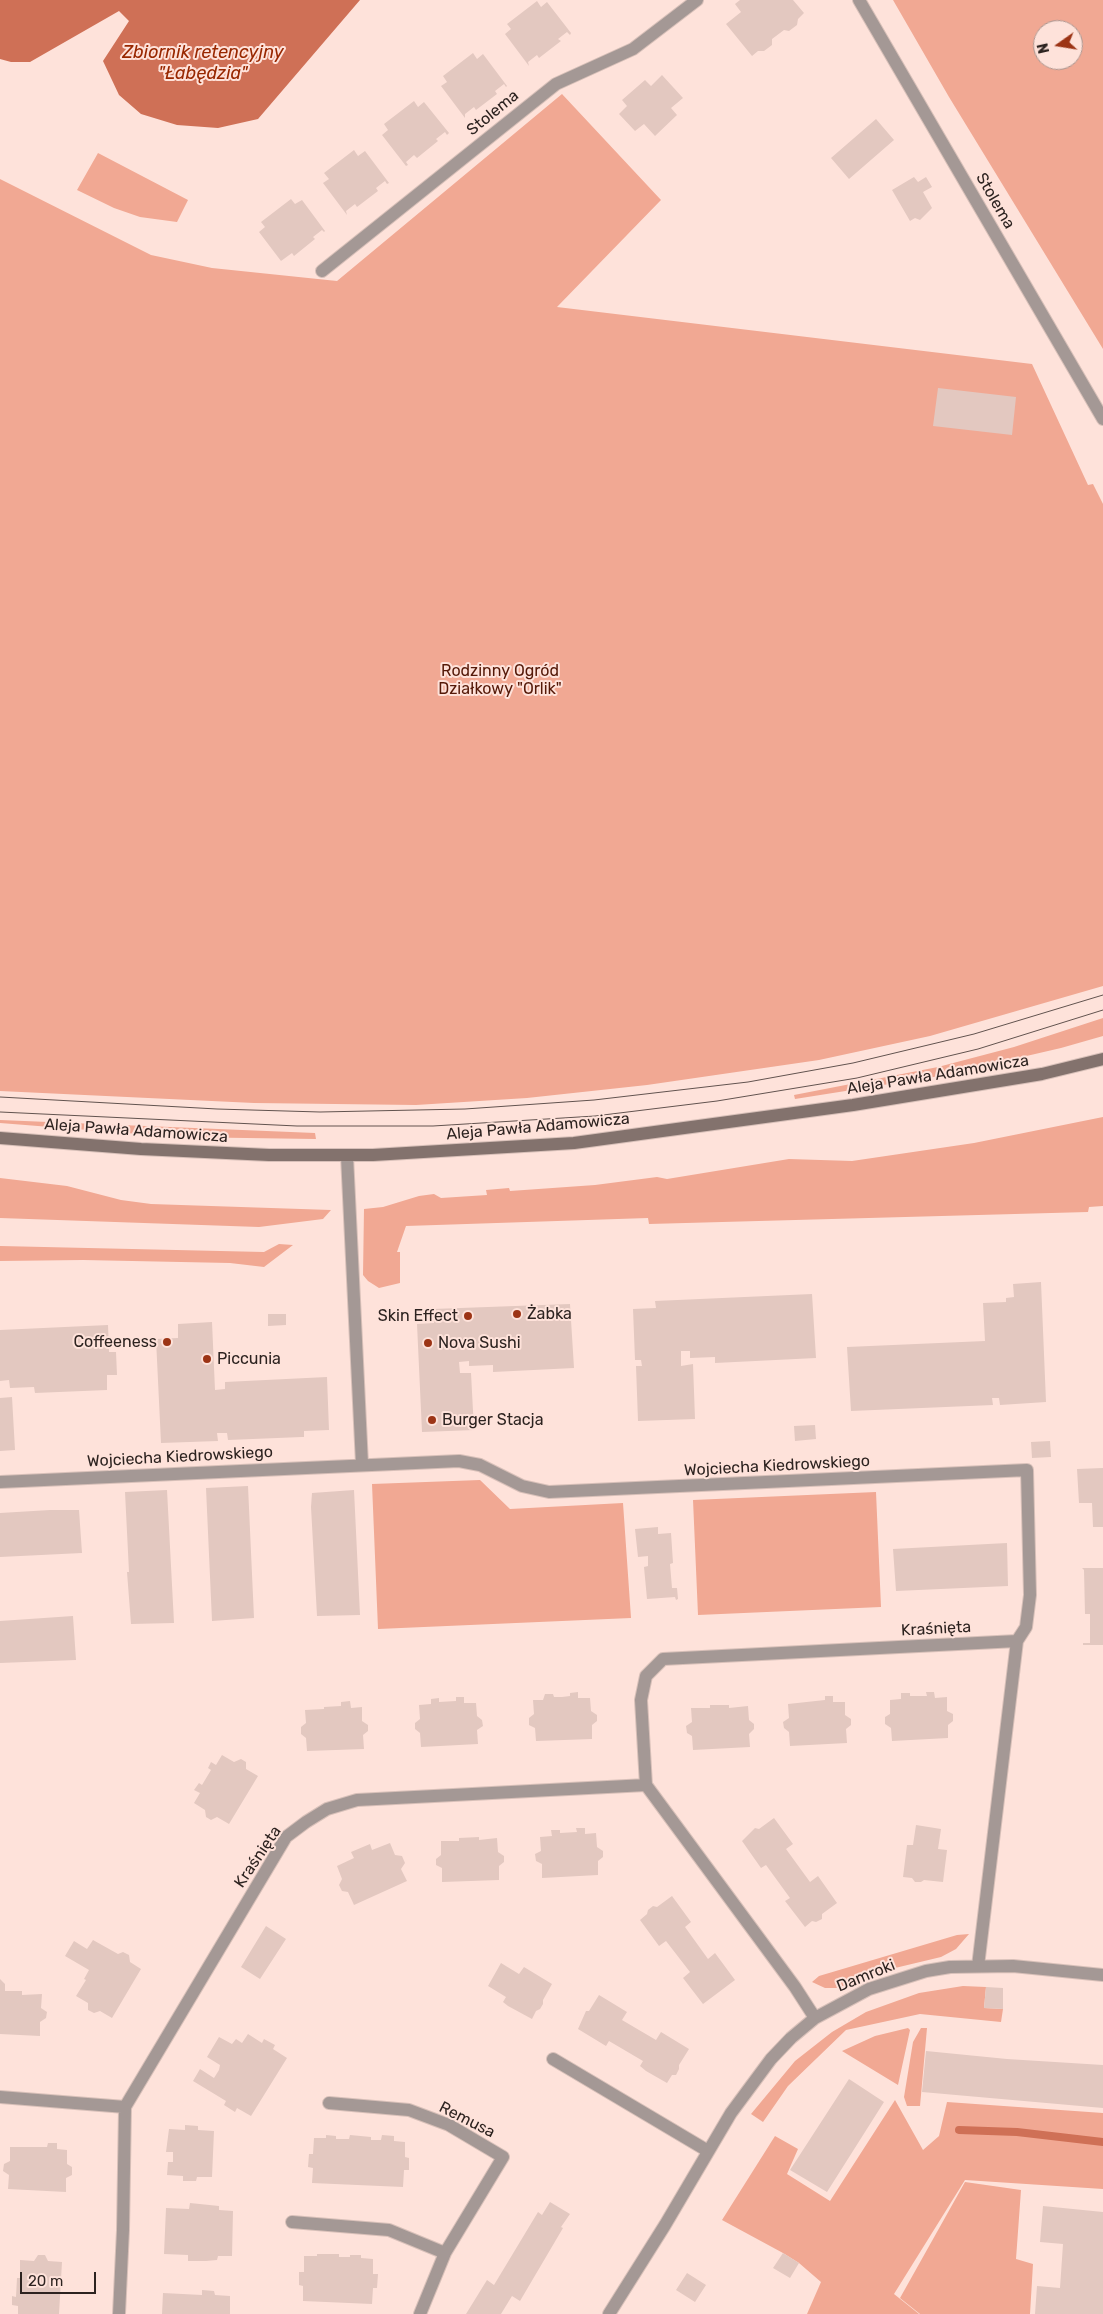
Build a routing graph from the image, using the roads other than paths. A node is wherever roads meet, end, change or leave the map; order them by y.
1 (697, 0) edge
2 (859, 0) edge
3 (322, 271) dead end
4 (1103, 419) edge
5 (1103, 1059) edge
6 (0, 1138) edge
7 (347, 1156) junction
8 (362, 1464) junction
9 (0, 1482) edge
10 (1017, 1640) junction
11 (646, 1785) junction
12 (978, 1966) junction
13 (1103, 1975) edge
14 (815, 2018) junction
15 (554, 2058) dead end
16 (0, 2097) edge
17 (329, 2102) dead end
18 (125, 2106) junction
19 (708, 2151) junction
20 (292, 2222) dead end
21 (445, 2253) junction
22 (119, 2314) edge
23 (420, 2314) edge
24 (609, 2314) edge

1 - 3 street, Stolema
2 - 4 street, Stolema
5 - 7 main road, Aleja Pawła Adamowicza
6 - 7 main road, Aleja Pawła Adamowicza
7 - 8 street
8 - 9 street, Wojciecha Kiedrowskiego
8 - 10 street, Wojciecha Kiedrowskiego
10 - 11 street, Kraśnięta
10 - 12 street
11 - 14 street
11 - 18 street, Kraśnięta
12 - 13 street, Damroki
12 - 14 street, Damroki
14 - 19 street, Damroki
15 - 19 street
16 - 18 street
17 - 21 street, Remusa
18 - 22 street, Kraśnięta
19 - 24 street, Damroki
20 - 21 street
21 - 23 street, Remusa

